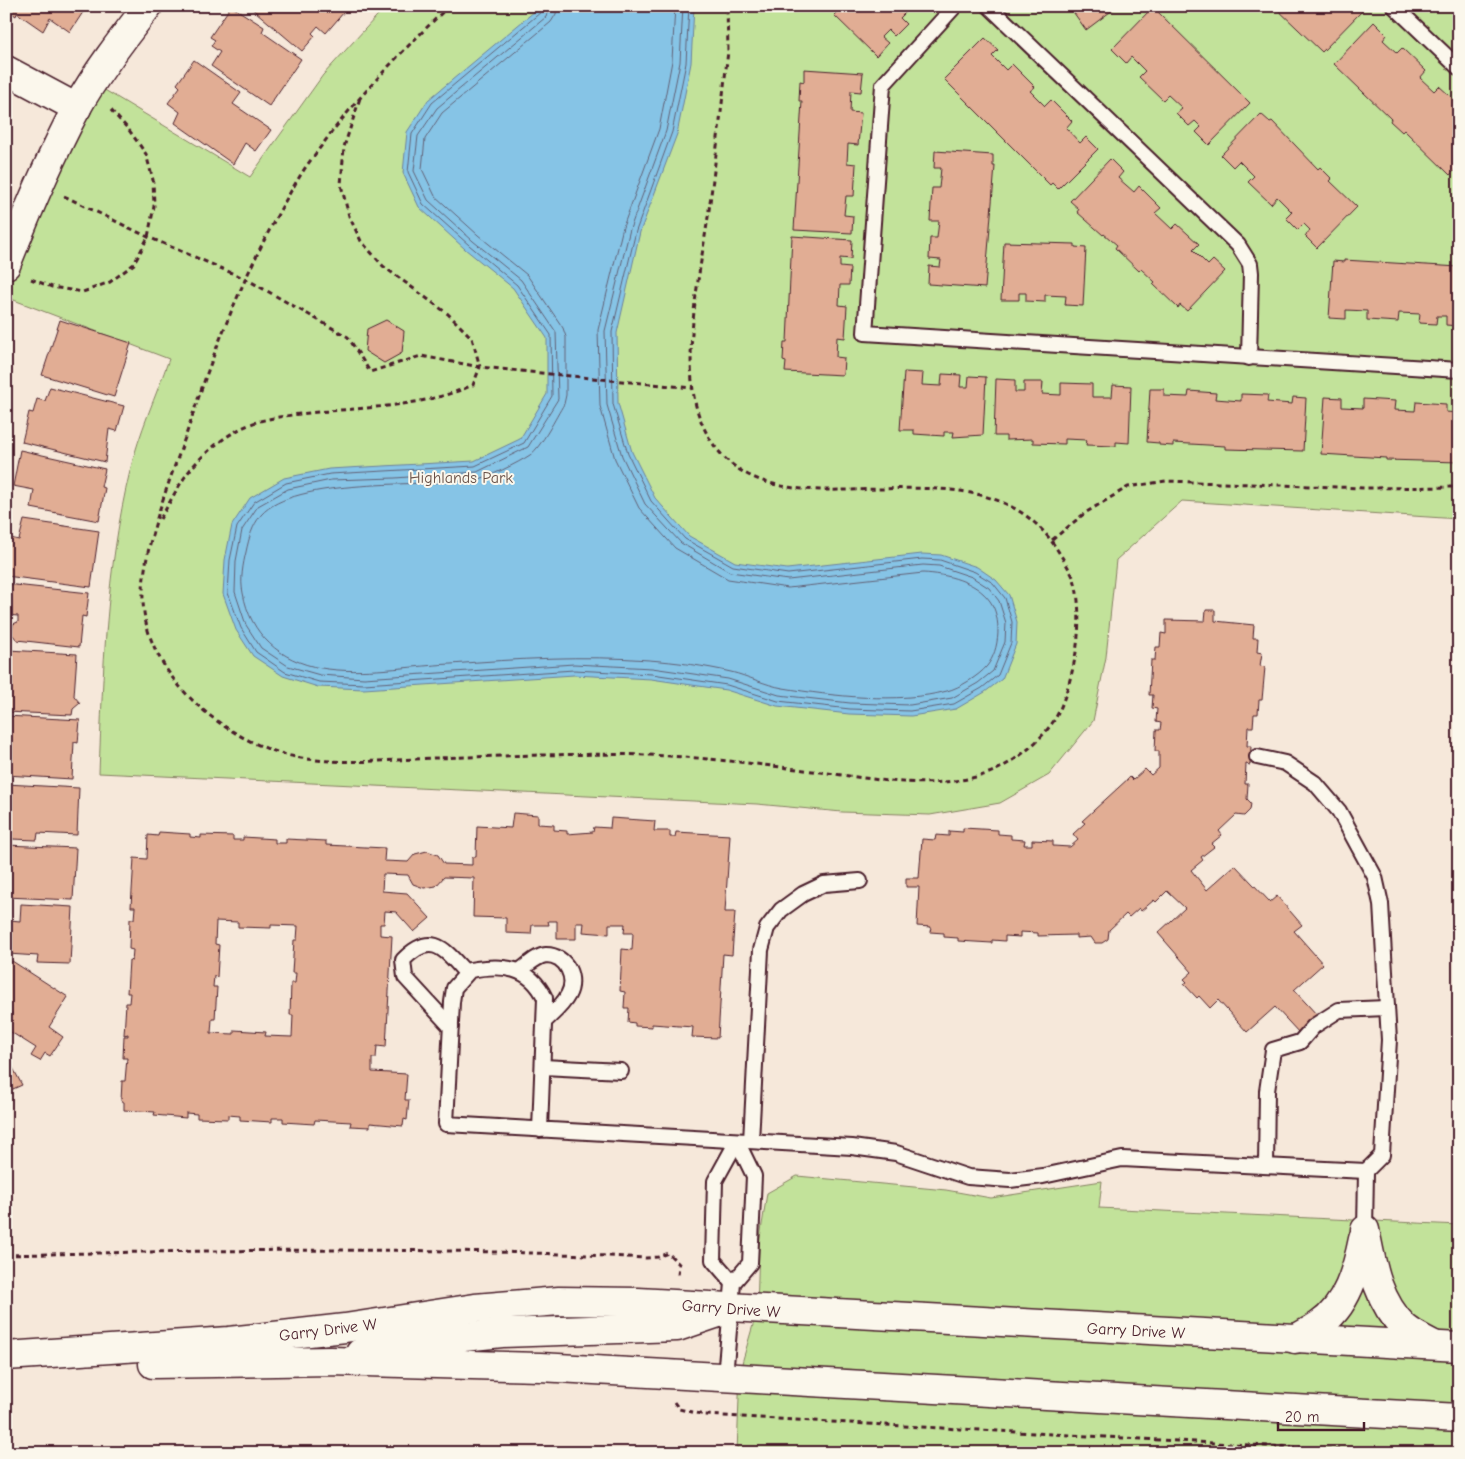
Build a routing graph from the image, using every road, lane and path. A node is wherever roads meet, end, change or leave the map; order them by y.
1 (148, 6) edge
2 (449, 6) edge
3 (727, 6) edge
4 (955, 6) edge
5 (990, 6) edge
6 (1394, 6) edge
7 (1459, 68) edge
8 (6, 70) edge
9 (360, 96) junction
10 (108, 107) dead end
11 (77, 108) junction
12 (61, 195) dead end
13 (148, 237) junction
14 (15, 271) edge
15 (246, 279) junction
16 (1249, 358) junction
17 (480, 367) junction
18 (1459, 370) edge
19 (692, 388) junction
20 (1459, 486) edge
21 (157, 524) junction
22 (1052, 540) junction
23 (1257, 757) dead end
24 (860, 880) dead end
25 (519, 971) junction
26 (466, 973) junction
27 (1386, 1008) junction
28 (545, 1021) junction
29 (451, 1027) junction
30 (542, 1067) junction
31 (621, 1071) dead end
32 (540, 1130) junction
33 (744, 1141) junction
34 (1266, 1166) junction
35 (1366, 1171) junction
36 (1365, 1230) junction
37 (732, 1295) junction
38 (1295, 1339) junction
39 (1447, 1347) edge
40 (6, 1356) edge
41 (331, 1361) junction
42 (6, 1366) edge
43 (725, 1377) junction
44 (1459, 1418) edge

1 - 11 main road
2 - 9 path
3 - 19 path
4 - 16 lane
5 - 16 lane
6 - 7 lane
8 - 11 main road
9 - 15 path
9 - 17 path
10 - 13 path
11 - 14 main road
12 - 13 path
13 - 14 path
13 - 15 path
15 - 17 path
15 - 21 path
16 - 18 lane
17 - 19 path
17 - 21 path
19 - 22 path
20 - 22 path
21 - 22 path
23 - 27 lane
24 - 33 lane
25 - 26 lane
25 - 28 lane
25 - 28 lane
26 - 29 lane
26 - 29 lane
27 - 34 lane
27 - 35 lane
28 - 30 lane
29 - 32 lane
30 - 31 lane
30 - 32 lane
32 - 33 lane
33 - 34 lane
33 - 37 lane
33 - 37 lane
34 - 35 lane
35 - 36 lane
36 - 38 main road
36 - 39 main road
37 - 38 main road, Garry Drive W
37 - 40 main road, Garry Drive W
37 - 41 main road
37 - 43 lane
38 - 39 main road, Garry Drive W
41 - 42 main road, Garry Drive W
41 - 43 main road, Garry Drive W
43 - 44 main road, Garry Drive W

